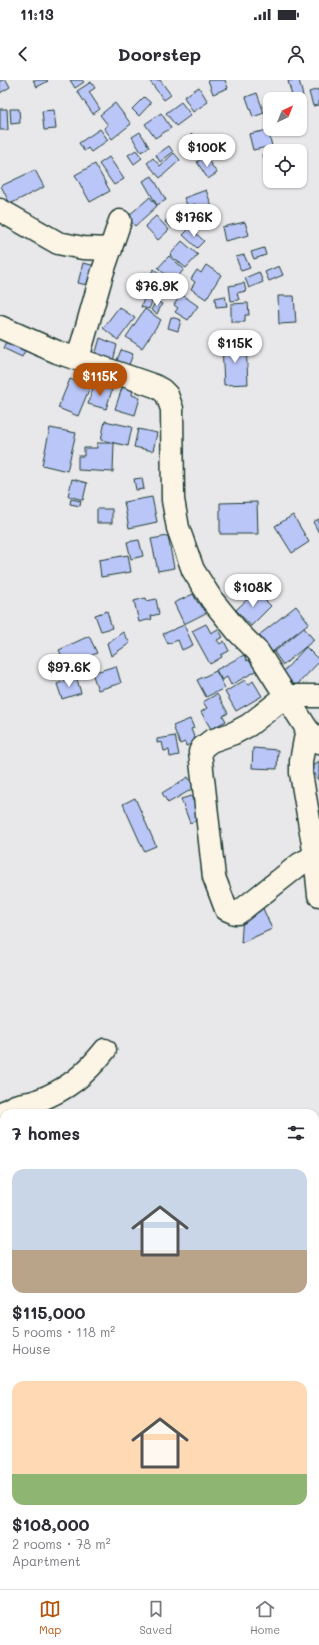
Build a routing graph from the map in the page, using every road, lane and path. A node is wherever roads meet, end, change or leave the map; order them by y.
1 (0, 210) edge
2 (120, 221) dead end
3 (111, 249) junction
4 (0, 327) edge
5 (78, 358) junction
6 (286, 696) junction
7 (319, 696) edge
8 (313, 735) edge
9 (314, 856) junction
10 (319, 895) edge
11 (105, 1050) dead end
12 (9, 1109) edge

1 - 3 street
2 - 3 street
3 - 5 street
4 - 5 street
5 - 6 street
6 - 7 street
6 - 8 street
6 - 9 street
8 - 9 street
9 - 10 street
11 - 12 street

